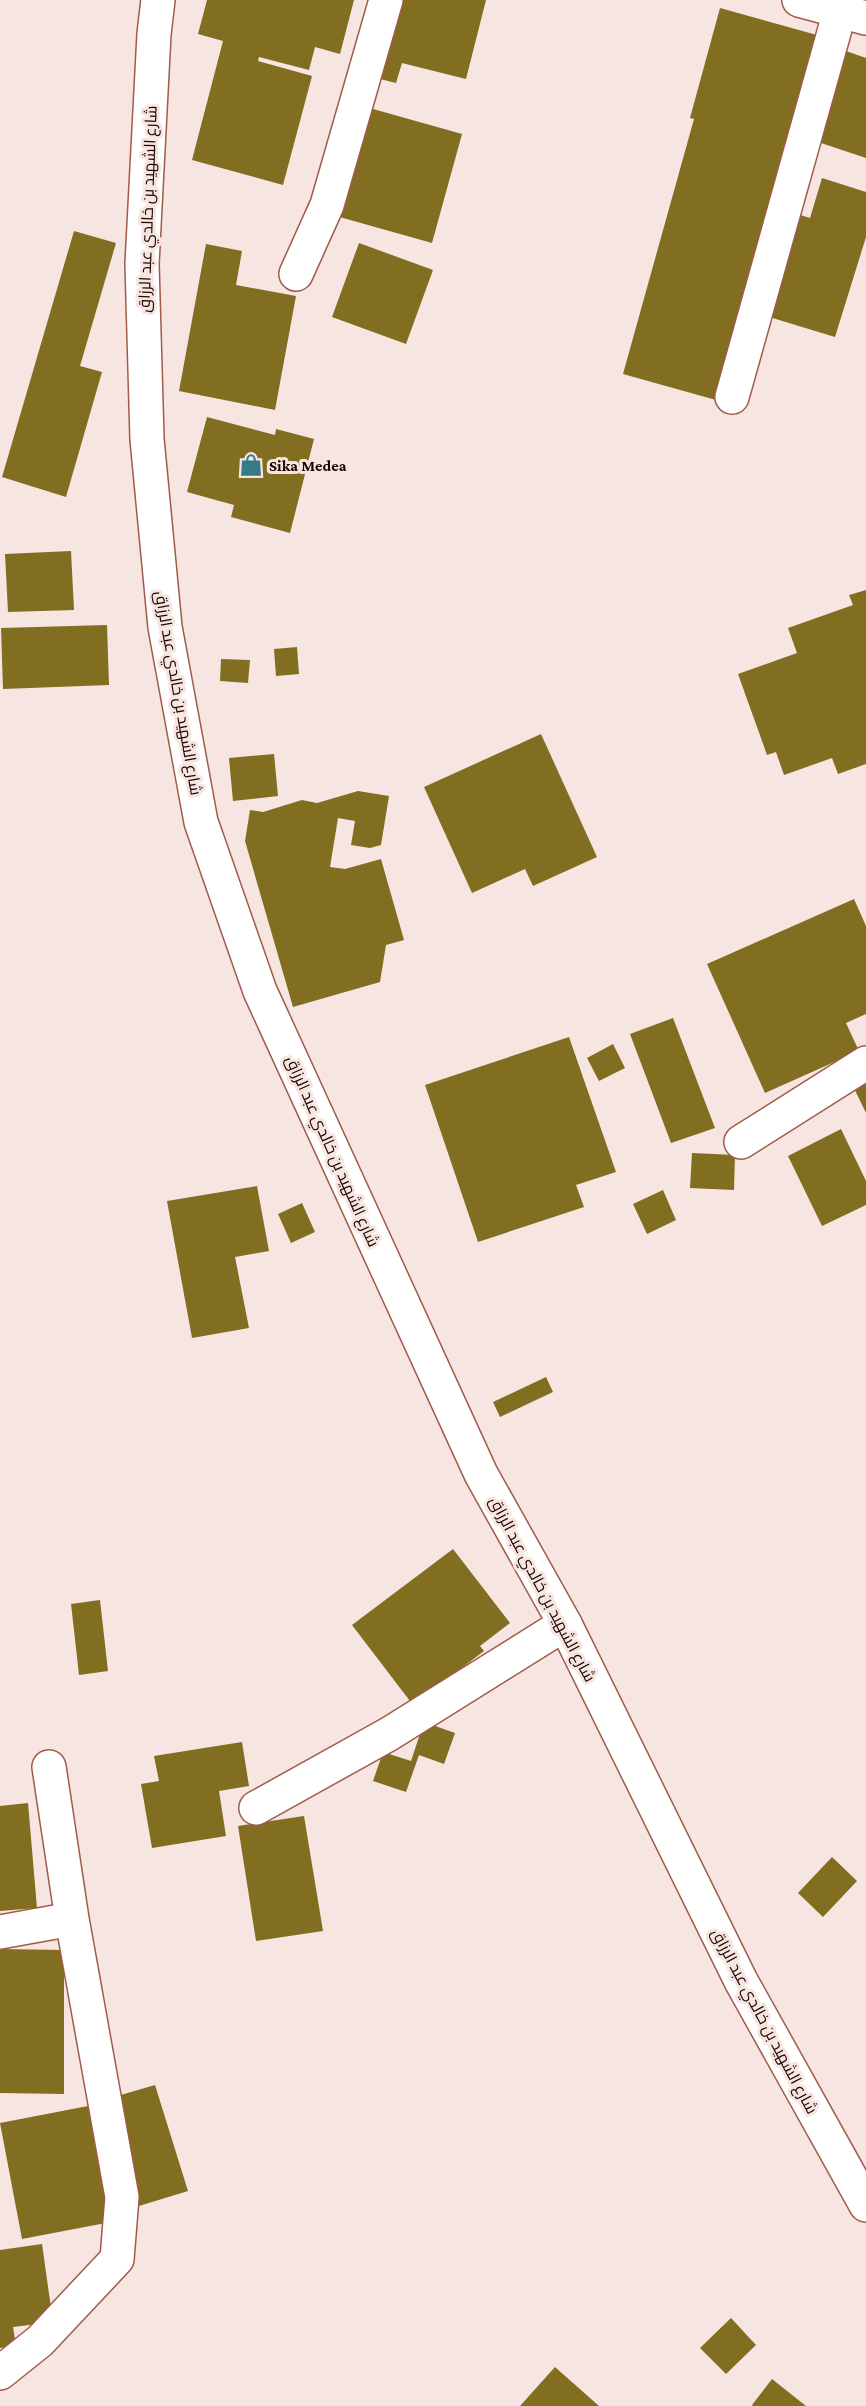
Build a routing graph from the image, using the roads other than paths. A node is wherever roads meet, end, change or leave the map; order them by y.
1 (158, 0) edge
2 (386, 0) edge
3 (798, 0) edge
4 (853, 14) edge
5 (296, 274) dead end
6 (732, 397) dead end
7 (866, 1063) edge
8 (741, 1142) dead end
9 (565, 1624) junction
10 (49, 1767) dead end
11 (256, 1808) dead end
12 (72, 1919) junction
13 (0, 1932) edge
14 (866, 2205) edge
15 (0, 2373) edge

1 - 9 main road, شارع الشهيد بن خالدي عبد الرزاق
2 - 5 main road
3 - 4 main road
4 - 6 main road
7 - 8 main road
9 - 11 main road
9 - 14 main road, شارع الشهيد بن خالدي عبد الرزاق
10 - 12 main road
12 - 13 main road
12 - 15 main road

